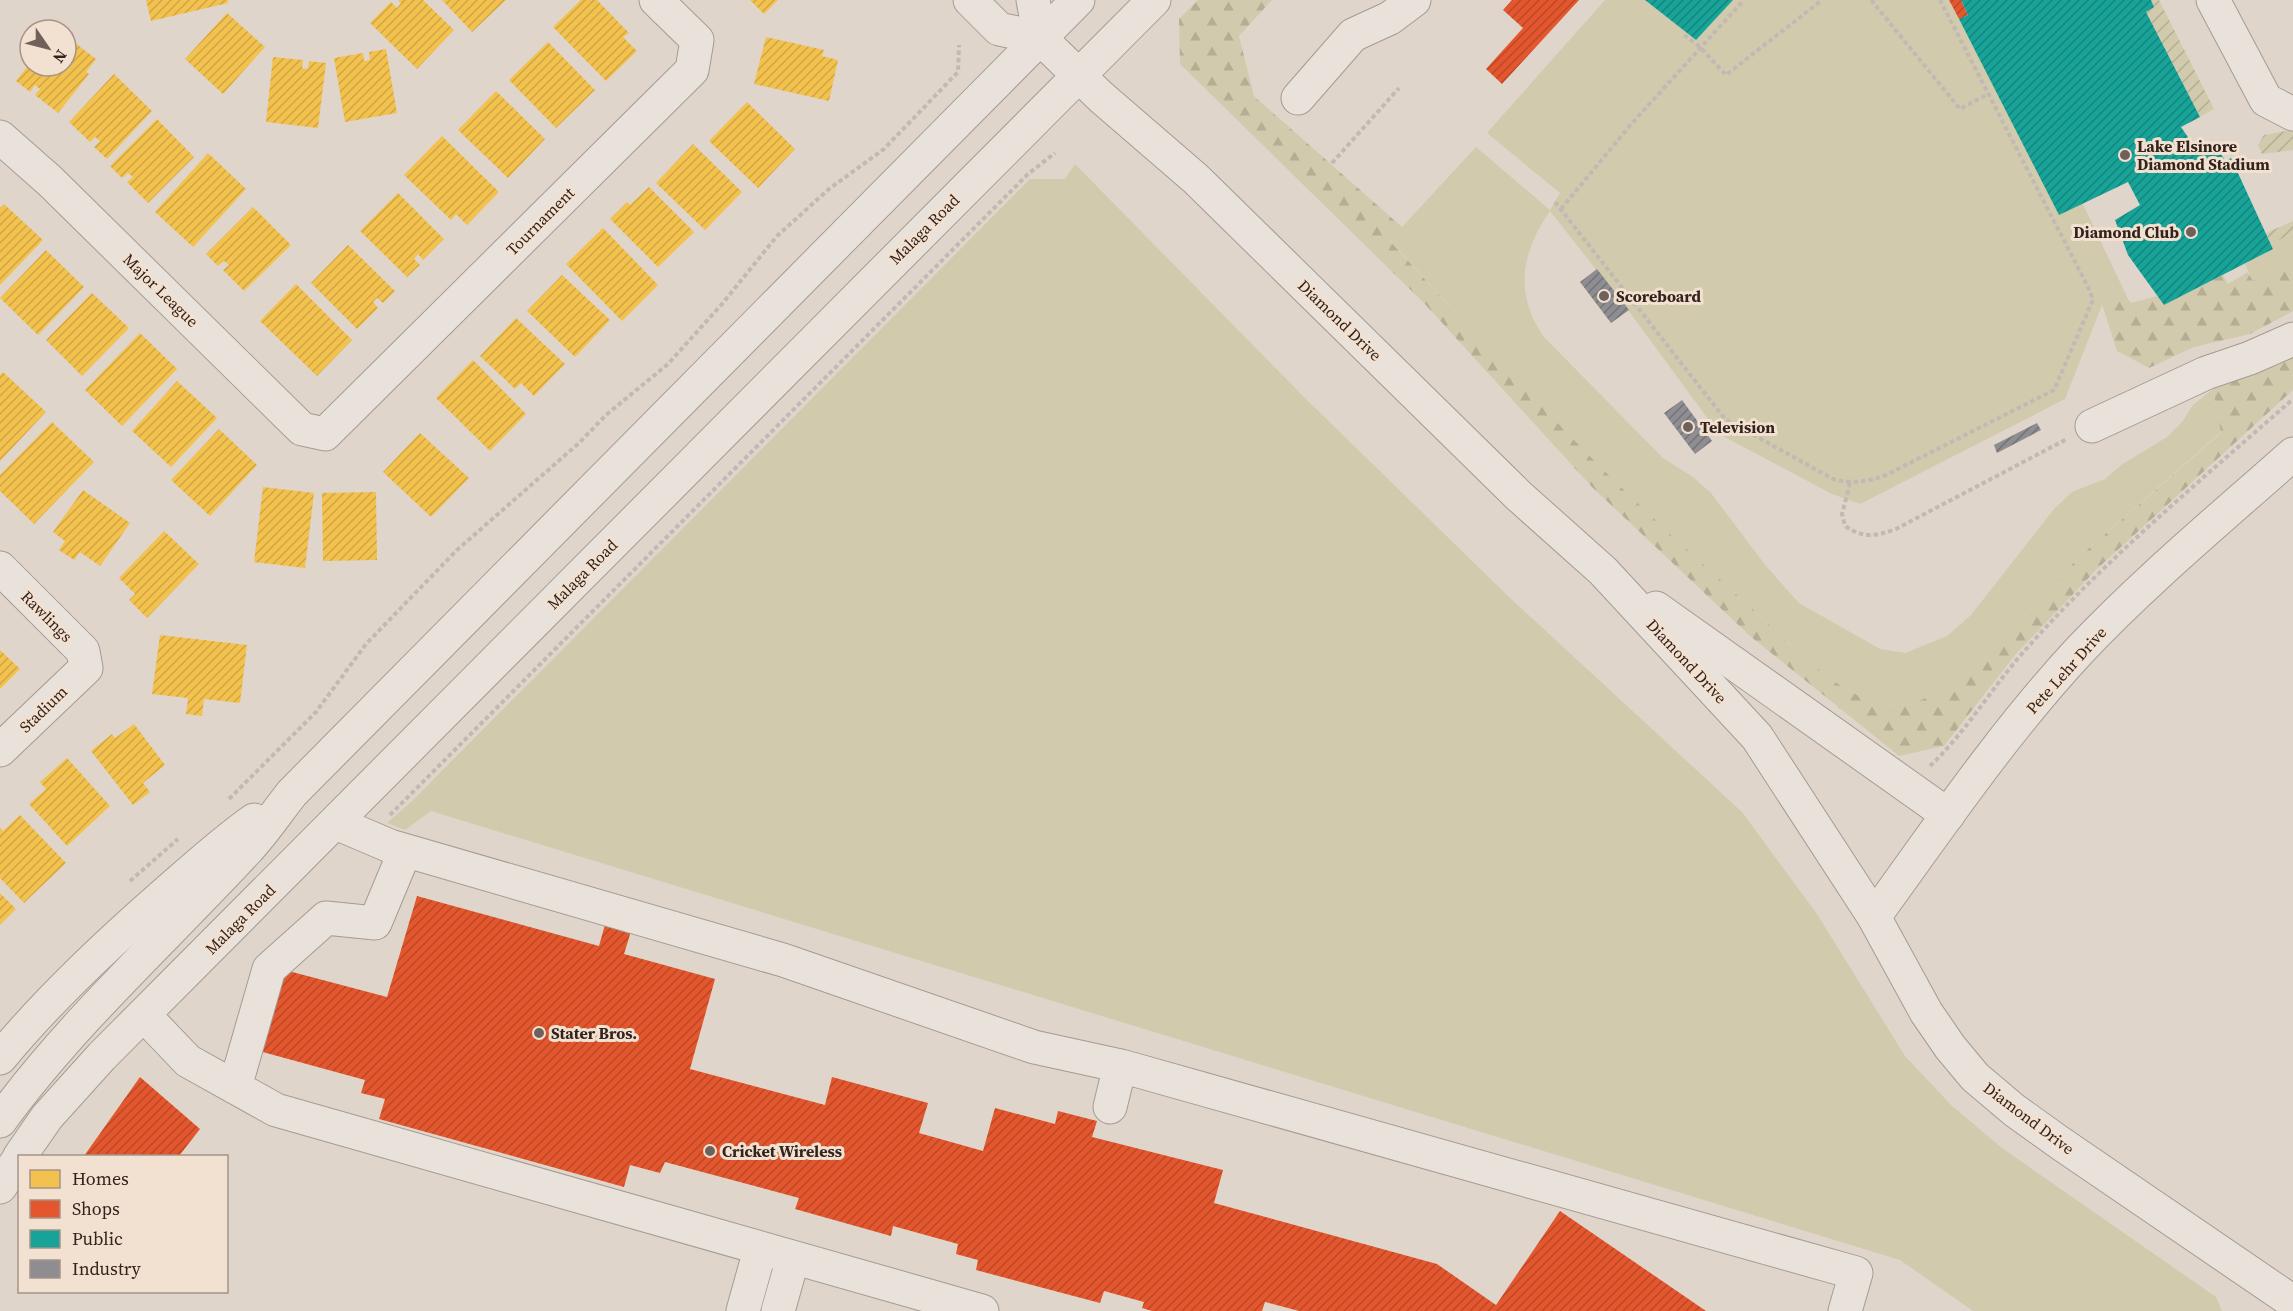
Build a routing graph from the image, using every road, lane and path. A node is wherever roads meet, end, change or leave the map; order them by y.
1 (656, 0) edge
2 (970, 0) edge
3 (1033, 0) edge
4 (1078, 0) edge
5 (1154, 0) edge
6 (1414, 0) edge
7 (1744, 0) edge
8 (1822, 0) edge
9 (1871, 0) edge
10 (1940, 0) edge
11 (2213, 0) edge
12 (1684, 35) dead end
13 (1040, 38) junction
14 (959, 45) dead end
15 (1700, 47) junction
16 (1080, 75) junction
17 (1399, 88) dead end
18 (1988, 94) junction
19 (1298, 98) dead end
20 (2293, 114) edge
21 (0, 137) edge
22 (1055, 153) dead end
23 (1332, 163) dead end
24 (1555, 202) dead end
25 (1561, 209) junction
26 (2293, 339) edge
27 (2293, 399) edge
28 (2092, 426) joint
29 (325, 434) joint
30 (2293, 454) edge
31 (1850, 483) junction
32 (0, 568) edge
33 (1603, 571) junction
34 (86, 668) joint
35 (0, 750) edge
36 (1925, 770) dead end
37 (292, 793) junction
38 (227, 800) dead end
39 (389, 815) dead end
40 (1948, 815) junction
41 (336, 823) junction
42 (181, 836) dead end
43 (405, 851) junction
44 (122, 888) dead end
45 (1874, 917) junction
46 (144, 1015) junction
47 (0, 1058) edge
48 (1120, 1066) junction
49 (235, 1087) junction
50 (1110, 1107) dead end
51 (0, 1121) edge
52 (21, 1155) edge
53 (18, 1160) edge
54 (0, 1187) edge
55 (760, 1250) junction
56 (793, 1258) junction
57 (2284, 1295) edge
58 (743, 1311) edge
59 (778, 1311) edge
60 (982, 1311) edge
61 (1845, 1311) edge

1 - 29 street, Tournament
2 - 13 street, Diamond Drive
3 - 13 street
4 - 13 street
5 - 16 street, Malaga Road
6 - 19 street
7 - 15 path
8 - 15 path
9 - 18 path
10 - 18 path
11 - 20 street
12 - 15 path
13 - 16 street, Diamond Drive
13 - 37 street
14 - 38 path
15 - 25 path
16 - 33 street, Diamond Drive
16 - 41 street, Malaga Road
17 - 23 path
18 - 31 path
21 - 29 street, Major League
22 - 39 path
24 - 25 path
25 - 31 path
26 - 28 street
27 - 36 path
28 - 31 path
30 - 40 street, Pete Lehr Drive
32 - 34 street, Rawlings
33 - 40 street
33 - 45 street, Diamond Drive
34 - 35 street, Stadium
37 - 47 street
37 - 51 street
40 - 45 street, Pete Lehr Drive
41 - 43 street
41 - 46 street, Malaga Road
42 - 44 path
43 - 48 street
43 - 49 street
45 - 57 street, Diamond Drive
46 - 49 street
46 - 52 street, Malaga Road
48 - 50 street
48 - 61 street
49 - 55 street
53 - 54 street, Malaga Road
55 - 56 street
55 - 58 street
56 - 59 street
56 - 60 street

